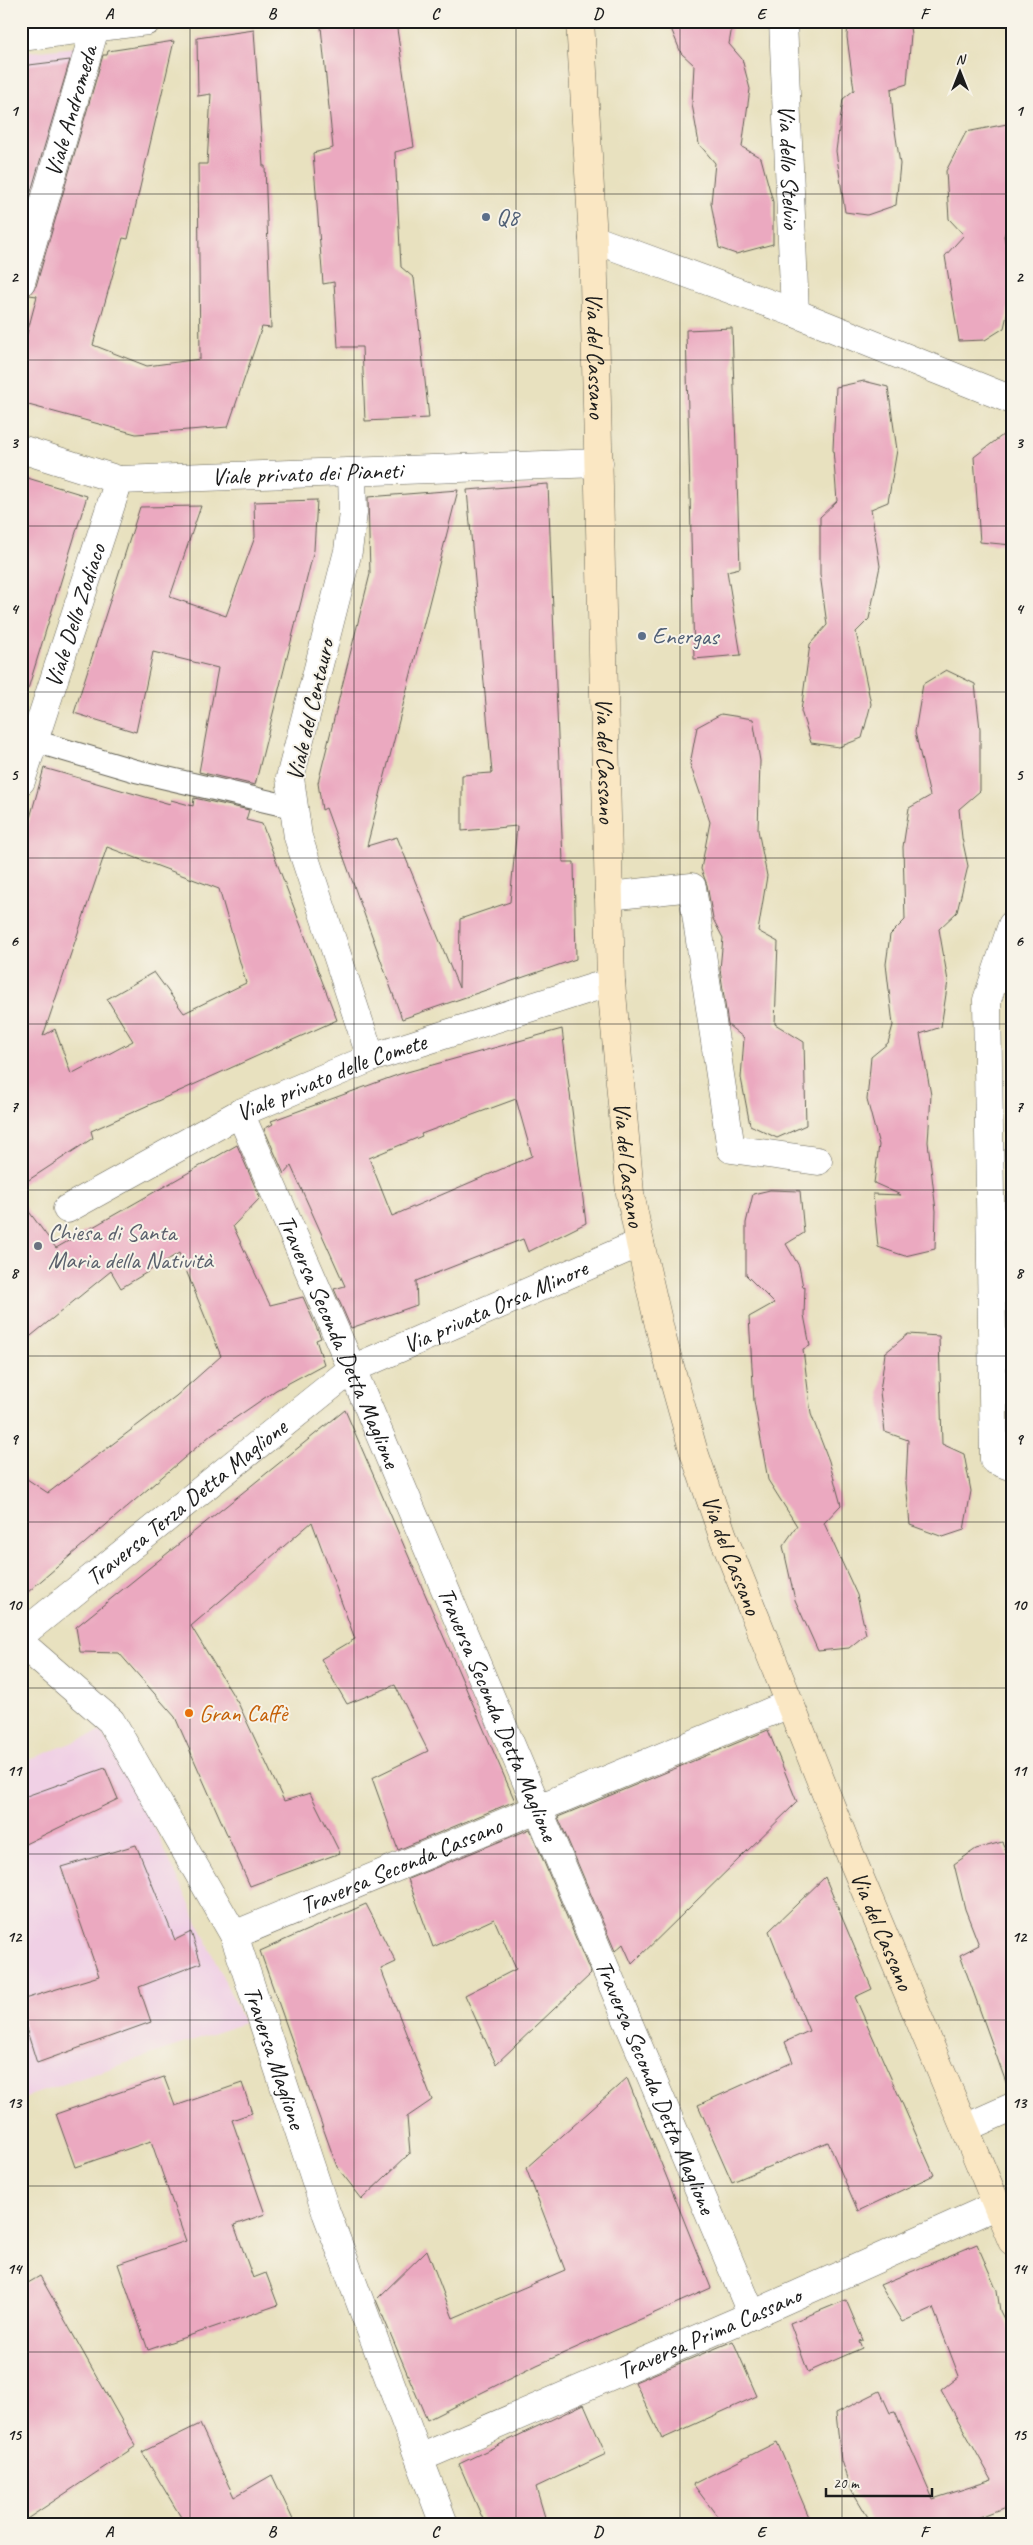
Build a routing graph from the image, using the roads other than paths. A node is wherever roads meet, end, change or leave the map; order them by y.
1 (147, 21) edge
2 (580, 21) edge
3 (783, 21) edge
4 (94, 24) edge
5 (21, 37) edge
6 (593, 239) junction
7 (21, 282) edge
8 (795, 313) junction
9 (1010, 394) edge
10 (21, 449) edge
11 (599, 463) junction
12 (352, 473) junction
13 (119, 480) junction
14 (34, 741) junction
15 (21, 780) edge
16 (292, 807) junction
17 (609, 896) junction
18 (1012, 926) edge
19 (611, 982) junction
20 (371, 1058) junction
21 (240, 1113) junction
22 (818, 1161) dead end
23 (67, 1209) dead end
24 (640, 1243) junction
25 (352, 1369) junction
26 (1012, 1467) edge
27 (21, 1635) edge
28 (21, 1643) edge
29 (789, 1704) junction
30 (539, 1810) junction
31 (234, 1935) junction
32 (1012, 2107) edge
33 (965, 2128) junction
34 (997, 2205) junction
35 (1012, 2241) edge
36 (752, 2315) junction
37 (420, 2458) junction
38 (444, 2524) edge

1 - 4 street
2 - 6 main road, Via del Cassano
3 - 8 street, Via dello Stelvio
4 - 5 street
4 - 7 street, Viale Andromeda
6 - 8 street
6 - 11 main road, Via del Cassano
8 - 9 street
10 - 13 street, Viale privato dei Pianeti
11 - 12 street, Viale privato dei Pianeti
11 - 17 main road, Via del Cassano
12 - 13 street, Viale privato dei Pianeti
12 - 16 street, Viale del Centauro
13 - 14 street, Viale Dello Zodiaco
14 - 15 street, Viale Dello Zodiaco
14 - 16 street
16 - 20 street, Viale del Centauro
17 - 19 main road, Via del Cassano
17 - 22 street
18 - 26 street
19 - 20 street, Viale privato delle Comete
19 - 24 main road, Via del Cassano
20 - 21 street, Viale privato delle Comete
21 - 23 street, Viale privato delle Comete
21 - 25 street, Traversa Seconda Detta Maglione
24 - 25 street, Via privata Orsa Minore
24 - 29 main road, Via del Cassano
25 - 27 street, Traversa Terza Detta Maglione
25 - 30 street, Traversa Seconda Detta Maglione
28 - 31 street, Traversa Maglione
29 - 30 street, Traversa Seconda Cassano
29 - 33 main road, Via del Cassano
30 - 31 street, Traversa Seconda Cassano
30 - 36 street, Traversa Seconda Detta Maglione
31 - 37 street, Traversa Maglione
32 - 33 street
33 - 34 main road, Via del Cassano
34 - 35 main road, Via del Cassano
34 - 36 street, Traversa Prima Cassano
36 - 37 street, Traversa Prima Cassano
37 - 38 street, Traversa Maglione

